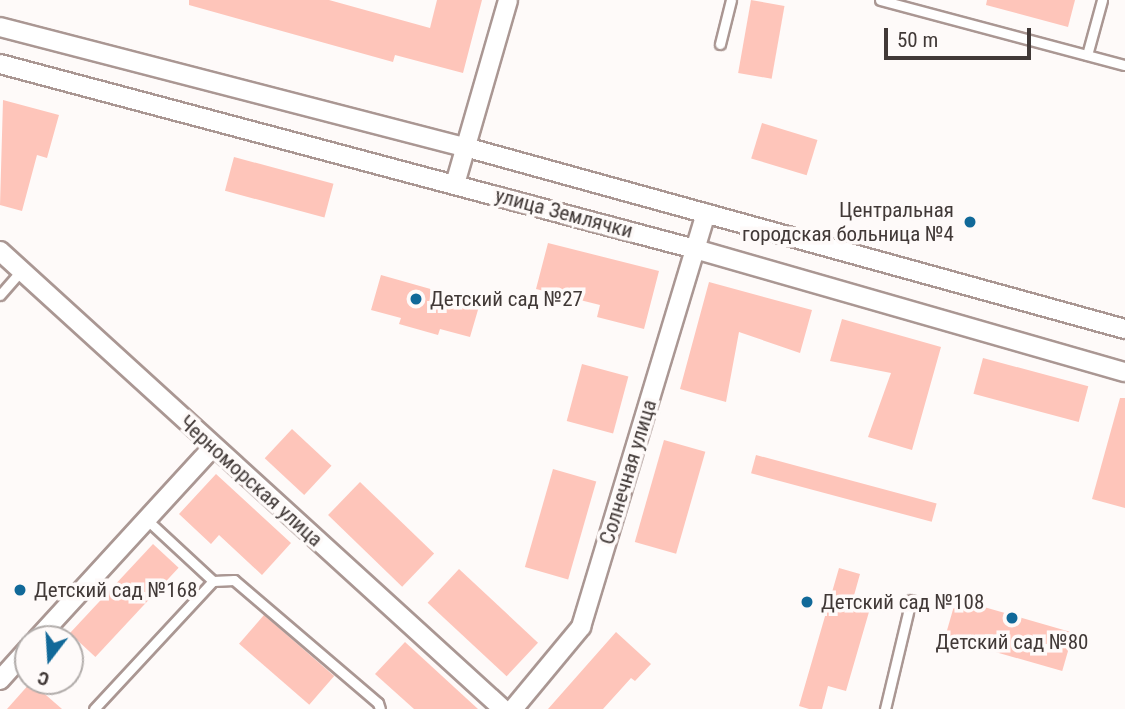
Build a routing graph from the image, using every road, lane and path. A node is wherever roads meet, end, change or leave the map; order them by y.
1 (508, 0) edge
2 (732, 0) edge
3 (880, 0) edge
4 (1102, 0) edge
5 (0, 27) edge
6 (720, 44) dead end
7 (1087, 54) junction
8 (0, 64) edge
9 (1125, 65) edge
10 (465, 147) junction
11 (455, 184) junction
12 (706, 214) junction
13 (695, 249) junction
14 (0, 251) edge
15 (21, 271) junction
16 (0, 295) edge
17 (1125, 329) edge
18 (1125, 372) edge
19 (213, 447) junction
20 (145, 518) junction
21 (213, 580) junction
22 (911, 600) dead end
23 (49, 625) edge
24 (14, 664) edge
25 (0, 680) edge
26 (94, 709) edge
27 (380, 709) edge
28 (503, 709) edge
29 (513, 709) edge
30 (885, 709) edge

1 - 10 street
2 - 6 lane
3 - 7 lane
4 - 7 lane
5 - 10 street, улица Землячки
7 - 9 lane
8 - 11 street, улица Землячки
10 - 11 street
10 - 12 street, улица Землячки
11 - 13 street, улица Землячки
12 - 13 street, Солнечная улица
12 - 17 street, улица Землячки
13 - 18 street, улица Землячки
13 - 29 street, Солнечная улица
14 - 15 street, Черноморская улица
15 - 16 lane
15 - 19 street, Черноморская улица
19 - 20 street
19 - 28 street, Черноморская улица
20 - 21 lane
20 - 23 street
21 - 26 lane
21 - 27 lane
22 - 30 lane
24 - 25 street

